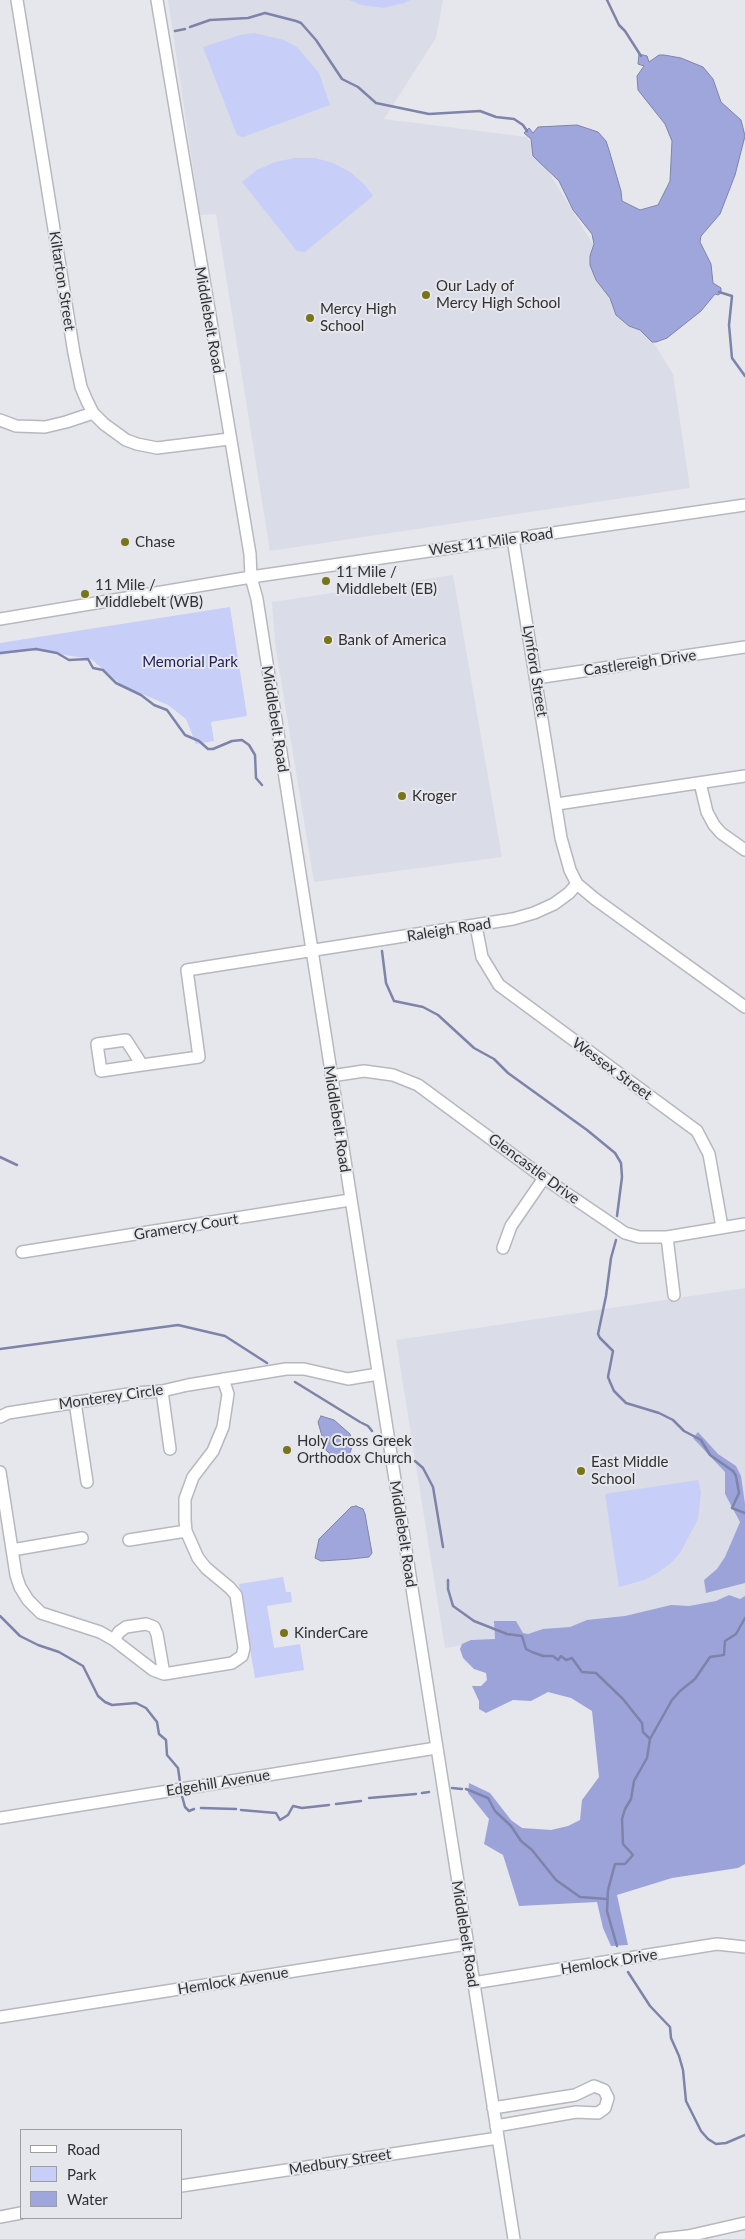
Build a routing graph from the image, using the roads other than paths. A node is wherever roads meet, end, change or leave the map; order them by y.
1 (17, 0) edge
2 (156, 0) edge
3 (93, 413) junction
4 (0, 420) edge
5 (229, 439) junction
6 (745, 504) edge
7 (513, 538) junction
8 (251, 577) junction
9 (0, 619) edge
10 (745, 647) edge
11 (536, 678) junction
12 (745, 776) edge
13 (700, 783) junction
14 (557, 804) junction
15 (745, 850) edge
16 (577, 884) junction
17 (476, 926) junction
18 (311, 951) junction
19 (745, 1007) edge
20 (142, 1065) dead end
21 (331, 1076) junction
22 (544, 1178) junction
23 (350, 1200) junction
24 (745, 1224) edge
25 (722, 1227) junction
26 (667, 1237) junction
27 (503, 1248) dead end
28 (22, 1252) dead end
29 (674, 1295) dead end
30 (378, 1374) junction
31 (223, 1379) junction
32 (162, 1391) junction
33 (74, 1402) junction
34 (0, 1418) edge
35 (170, 1449) dead end
36 (0, 1472) edge
37 (87, 1482) dead end
38 (186, 1531) junction
39 (82, 1538) dead end
40 (129, 1540) dead end
41 (12, 1550) junction
42 (114, 1640) junction
43 (164, 1674) junction
44 (436, 1748) junction
45 (0, 1818) edge
46 (467, 1944) junction
47 (745, 1947) edge
48 (473, 1983) junction
49 (0, 2017) edge
50 (493, 2108) junction
51 (497, 2132) junction
52 (182, 2186) edge
53 (20, 2213) edge
54 (0, 2217) edge
55 (745, 2223) edge
56 (514, 2239) edge
57 (661, 2239) edge

1 - 3 street, Kiltarton Street
2 - 5 street, Middlebelt Road
3 - 4 street
3 - 5 street, Kiltarton Street
5 - 8 street, Middlebelt Road
6 - 7 street, West 11 Mile Road
7 - 8 street, West 11 Mile Road
7 - 11 street, Lynford Street
8 - 9 street, West 11 Mile Road
8 - 18 street, Middlebelt Road
10 - 11 street, Castlereigh Drive
11 - 14 street, Lynford Street
12 - 13 street
13 - 14 street
13 - 15 street
14 - 16 street, Lynford Street
16 - 17 street, Raleigh Road
16 - 19 street
17 - 18 street, Raleigh Road
17 - 25 street, Wessex Street
18 - 20 street, Raleigh Road
18 - 21 street, Middlebelt Road
21 - 22 street, Glencastle Drive
21 - 23 street, Middlebelt Road
22 - 26 street, Glencastle Drive
22 - 27 street
23 - 28 street, Gramercy Court
23 - 30 street, Middlebelt Road
24 - 25 street, Glencastle Drive
25 - 26 street, Glencastle Drive
26 - 29 street
30 - 31 street, Monterey Circle
30 - 44 street, Middlebelt Road
31 - 32 street, Monterey Circle
31 - 38 street
32 - 33 street, Monterey Circle
32 - 35 street
33 - 34 street, Monterey Circle
33 - 37 street
36 - 41 street
38 - 40 street
38 - 43 street
39 - 41 street
41 - 42 street
42 - 43 street
42 - 43 street
44 - 45 street, Edgehill Avenue
44 - 46 street, Middlebelt Road
46 - 48 street, Middlebelt Road
46 - 49 street, Hemlock Avenue
47 - 48 street, Hemlock Drive
48 - 50 street, Middlebelt Road
50 - 51 street, Middlebelt Road
50 - 51 street, Medbury Street
51 - 52 street, Medbury Street
51 - 56 street, Middlebelt Road
53 - 54 street
55 - 57 street

